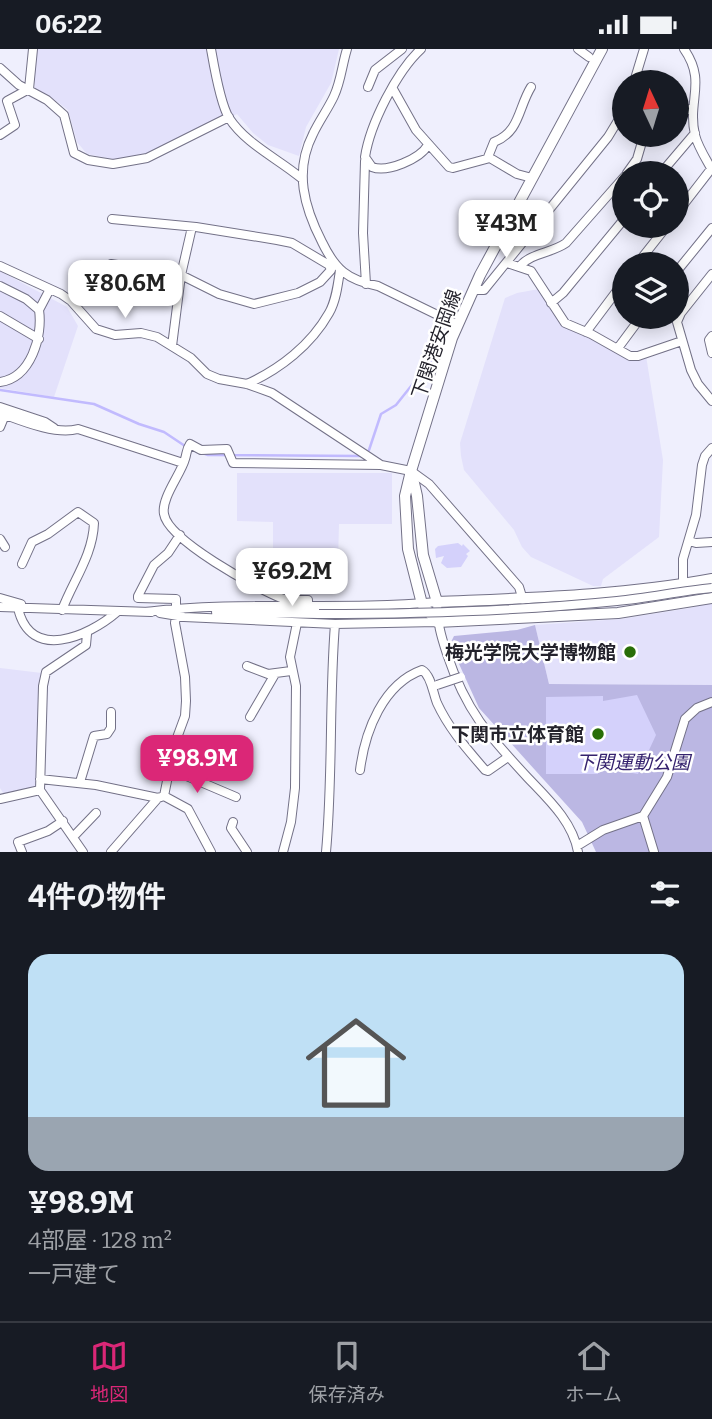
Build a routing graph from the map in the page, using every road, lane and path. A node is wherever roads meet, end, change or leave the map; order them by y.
1 (33, 49) edge
2 (211, 49) edge
3 (347, 49) edge
4 (402, 49) edge
5 (421, 49) edge
6 (578, 49) edge
7 (603, 49) edge
8 (644, 49) edge
9 (687, 50) edge
10 (589, 57) dead end
11 (0, 68) edge
12 (638, 70) edge
13 (368, 87) dead end
14 (531, 87) dead end
15 (29, 89) junction
16 (393, 89) junction
17 (4, 102) edge
18 (693, 108) junction
19 (690, 109) edge
20 (229, 117) junction
21 (612, 130) edge
22 (695, 133) junction
23 (0, 135) edge
24 (428, 145) junction
25 (488, 157) junction
26 (366, 160) junction
27 (671, 161) edge
28 (712, 170) edge
29 (300, 178) junction
30 (532, 178) junction
31 (612, 190) edge
32 (689, 198) edge
33 (112, 219) dead end
34 (192, 227) junction
35 (712, 228) edge
36 (612, 234) edge
37 (658, 238) edge
38 (646, 252) edge
39 (689, 256) edge
40 (507, 263) junction
41 (111, 264) dead end
42 (0, 266) edge
43 (520, 266) junction
44 (340, 271) junction
45 (712, 274) edge
46 (181, 275) junction
47 (366, 283) junction
48 (0, 286) edge
49 (50, 289) junction
50 (473, 290) junction
51 (612, 298) edge
52 (551, 303) junction
53 (39, 310) junction
54 (0, 316) edge
55 (458, 325) junction
56 (632, 329) edge
57 (586, 333) junction
58 (712, 336) edge
59 (39, 339) junction
60 (682, 341) junction
61 (172, 346) junction
62 (618, 348) junction
63 (712, 353) edge
64 (0, 382) edge
65 (247, 384) junction
66 (712, 401) edge
67 (2, 411) edge
68 (0, 426) edge
69 (712, 448) edge
70 (183, 463) junction
71 (381, 465) junction
72 (411, 471) junction
73 (180, 535) junction
74 (689, 541) junction
75 (712, 542) edge
76 (22, 564) dead end
77 (712, 579) edge
78 (682, 585) junction
79 (712, 587) edge
80 (0, 598) edge
81 (712, 598) edge
82 (523, 600) junction
83 (437, 602) junction
84 (422, 604) junction
85 (308, 606) junction
86 (0, 607) edge
87 (18, 608) junction
88 (33, 608) junction
89 (62, 610) junction
90 (117, 612) junction
91 (146, 612) junction
92 (176, 612) junction
93 (437, 622) junction
94 (297, 623) junction
95 (335, 624) junction
96 (87, 634) junction
97 (247, 666) dead end
98 (291, 671) junction
99 (275, 674) junction
100 (461, 677) dead end
101 (434, 686) junction
102 (712, 702) edge
103 (111, 712) dead end
104 (250, 717) dead end
105 (508, 757) junction
106 (170, 769) junction
107 (360, 770) dead end
108 (40, 779) junction
109 (79, 782) junction
110 (40, 790) junction
111 (161, 797) junction
112 (236, 797) dead end
113 (0, 799) edge
114 (96, 813) dead end
115 (643, 816) junction
116 (63, 821) junction
117 (233, 822) dead end
118 (74, 836) junction
119 (578, 849) edge
120 (22, 852) edge
121 (83, 852) edge
122 (111, 852) edge
123 (211, 852) edge
124 (247, 852) edge
125 (283, 852) edge
126 (326, 852) edge
127 (654, 852) edge

1 - 15 street
2 - 20 street
3 - 29 street
4 - 13 street
5 - 16 street
6 - 10 street
7 - 30 main road, 下関港安岡線
8 - 12 street
9 - 18 street
11 - 15 street
14 - 25 street
15 - 17 street
15 - 20 street
16 - 24 street
16 - 26 street
17 - 23 street
18 - 19 street
18 - 22 street
20 - 29 street
21 - 40 street
22 - 27 street
22 - 28 street
24 - 25 street
24 - 26 street
25 - 30 street
26 - 47 street
28 - 32 street
29 - 44 street
30 - 50 main road, 下関港安岡線
31 - 43 street
33 - 34 street
34 - 46 street
34 - 46 street
35 - 39 street
36 - 52 street
37 - 38 street
40 - 43 street
40 - 50 street
41 - 46 street
42 - 49 street
43 - 52 street
44 - 47 street
44 - 65 street
45 - 60 street
46 - 61 street
47 - 55 street
48 - 53 street
49 - 53 street
49 - 61 street
50 - 55 main road, 下関港安岡線
51 - 57 street
52 - 57 street
53 - 59 street
54 - 59 street
55 - 72 main road, 下関港安岡線
56 - 62 street
57 - 62 street
58 - 63 street
59 - 64 street
60 - 62 street
60 - 66 street
61 - 65 street
65 - 71 street
67 - 68 street
67 - 70 street
69 - 74 street
70 - 71 street
70 - 73 street
71 - 72 street
72 - 82 street
72 - 83 main road, 下関港安岡線
72 - 84 main road, 下関港安岡線
73 - 85 street
73 - 92 street
74 - 75 street
74 - 78 street
76 - 89 street
77 - 78 main road
78 - 82 main road
79 - 91 street, bridge
80 - 88 street
81 - 93 main road
82 - 83 main road
83 - 84 street
83 - 93 street
84 - 85 street
84 - 93 main road, 下関港安岡線
85 - 92 street
86 - 87 street
87 - 88 street
87 - 96 street
88 - 89 street
89 - 90 street
90 - 91 street
90 - 96 street
91 - 92 street
92 - 94 street
92 - 106 street
93 - 95 street
93 - 105 street
94 - 95 street
94 - 98 street
95 - 126 street
96 - 108 street
97 - 99 street
98 - 99 street
98 - 125 street
99 - 104 street
100 - 101 street, bridge
101 - 105 street
101 - 107 street
102 - 115 street
103 - 109 street
105 - 119 street
106 - 111 street
106 - 112 street
108 - 109 street
108 - 110 street
109 - 111 street
110 - 113 street
110 - 116 street
111 - 122 street
111 - 123 street
114 - 118 street
115 - 119 street
115 - 127 street
116 - 118 street
116 - 120 street
117 - 124 street
118 - 121 street

